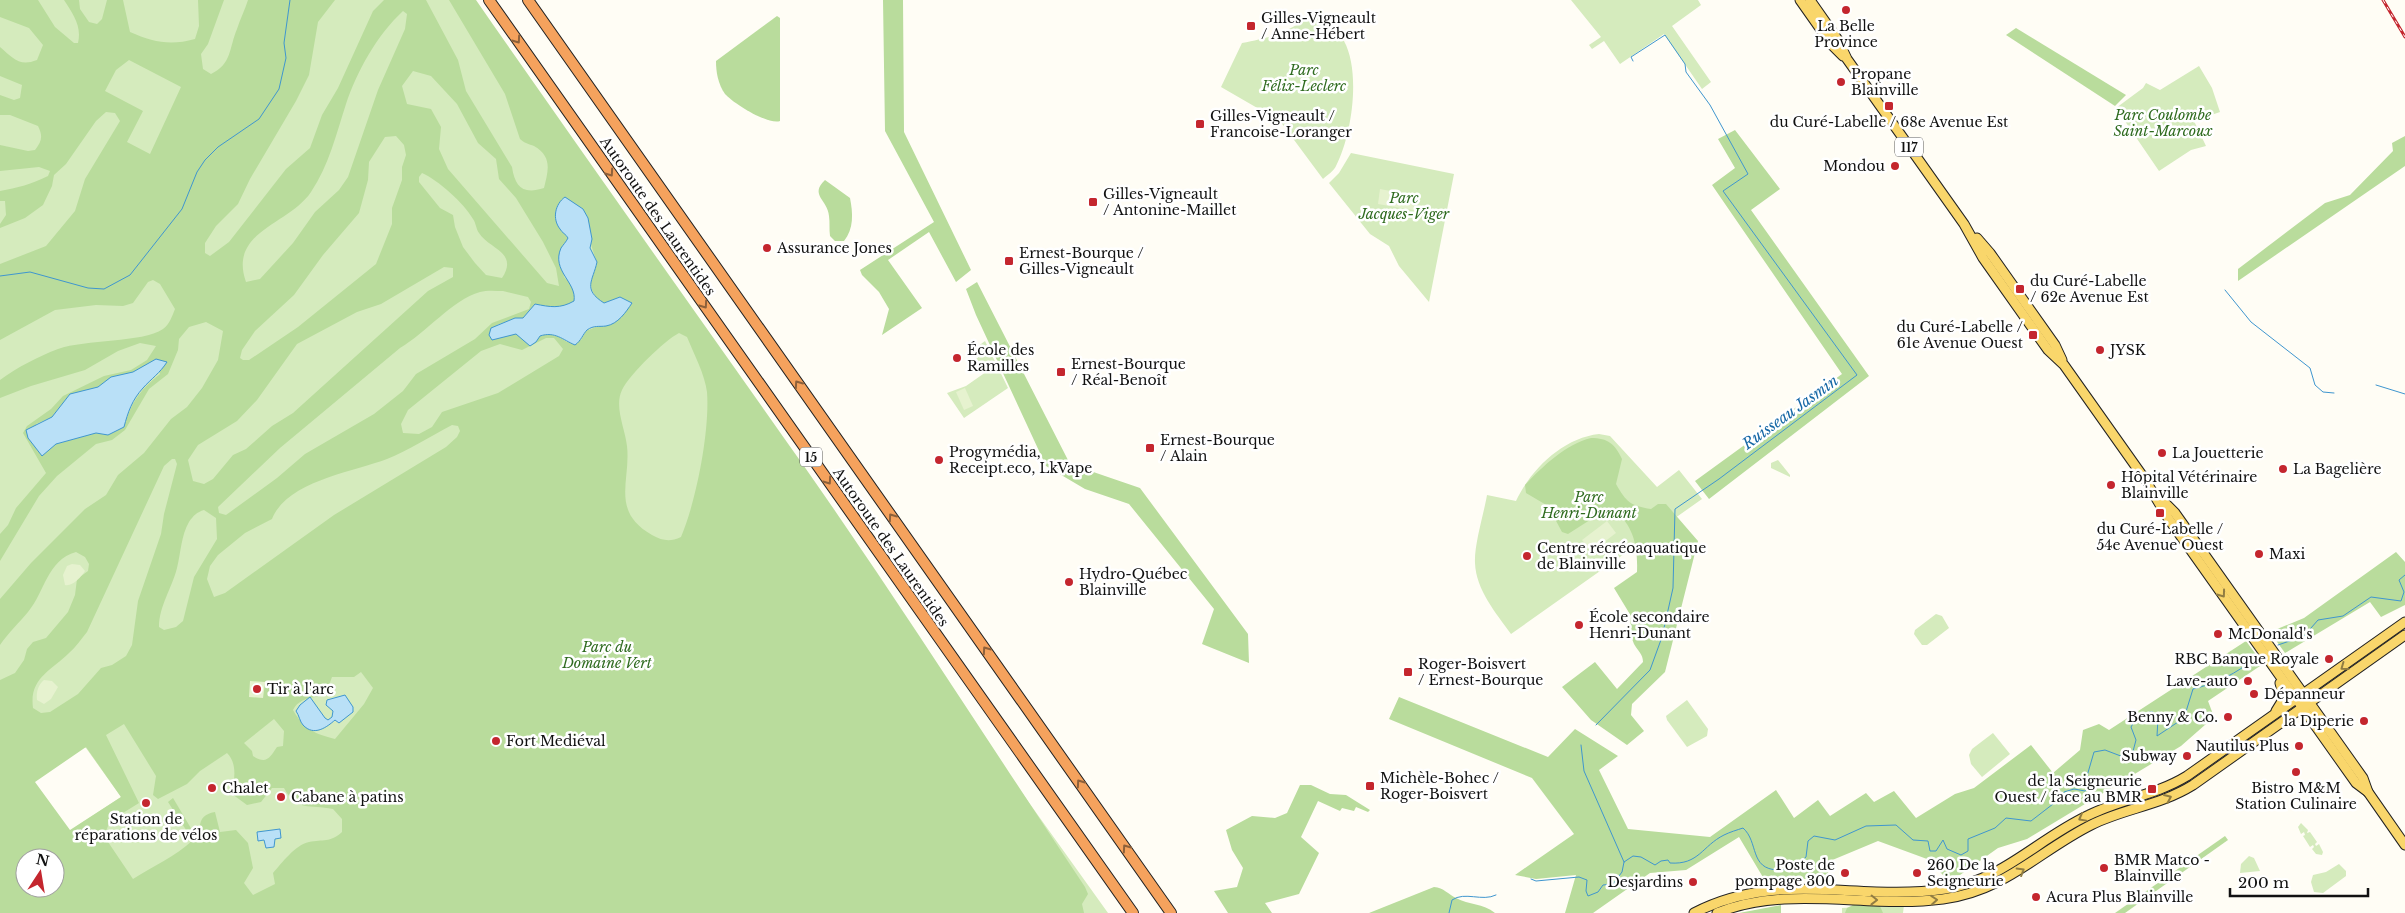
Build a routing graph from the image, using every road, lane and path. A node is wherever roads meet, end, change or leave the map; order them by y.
1 (489, 0) edge
2 (528, 0) edge
3 (1800, 0) edge
4 (1810, 0) edge
5 (1847, 60) junction
6 (2154, 492) junction
7 (2405, 622) edge
8 (2395, 629) junction
9 (2403, 636) edge
10 (2275, 668) junction
11 (2303, 701) junction
12 (2269, 719) junction
13 (2143, 797) junction
14 (2146, 806) junction
15 (2043, 844) junction
16 (2405, 845) edge
17 (2048, 852) junction
18 (1988, 877) junction
19 (1992, 886) junction
20 (1697, 912) edge
21 (1133, 913) edge
22 (1171, 913) edge
23 (1717, 913) edge

1 -> 21 highway, Autoroute des Laurentides / 15
22 -> 2 highway, Autoroute des Laurentides / 15
3 - 5 main road, 117
4 - 5 main road, 117
5 - 6 main road, 117
6 -> 10 main road, 117
6 - 11 main road, 117
7 - 8 main road
8 - 9 main road
8 -> 11 main road
9 - 11 main road
10 - 11 main road, 117
10 - 12 main road
11 - 12 main road
14 -> 11 main road
11 - 16 main road, 117
12 - 13 main road
13 - 14 main road
13 -> 15 main road
14 - 17 main road
15 - 17 main road
15 - 18 main road
19 -> 17 main road
18 - 19 main road
18 - 20 main road
23 -> 19 main road

